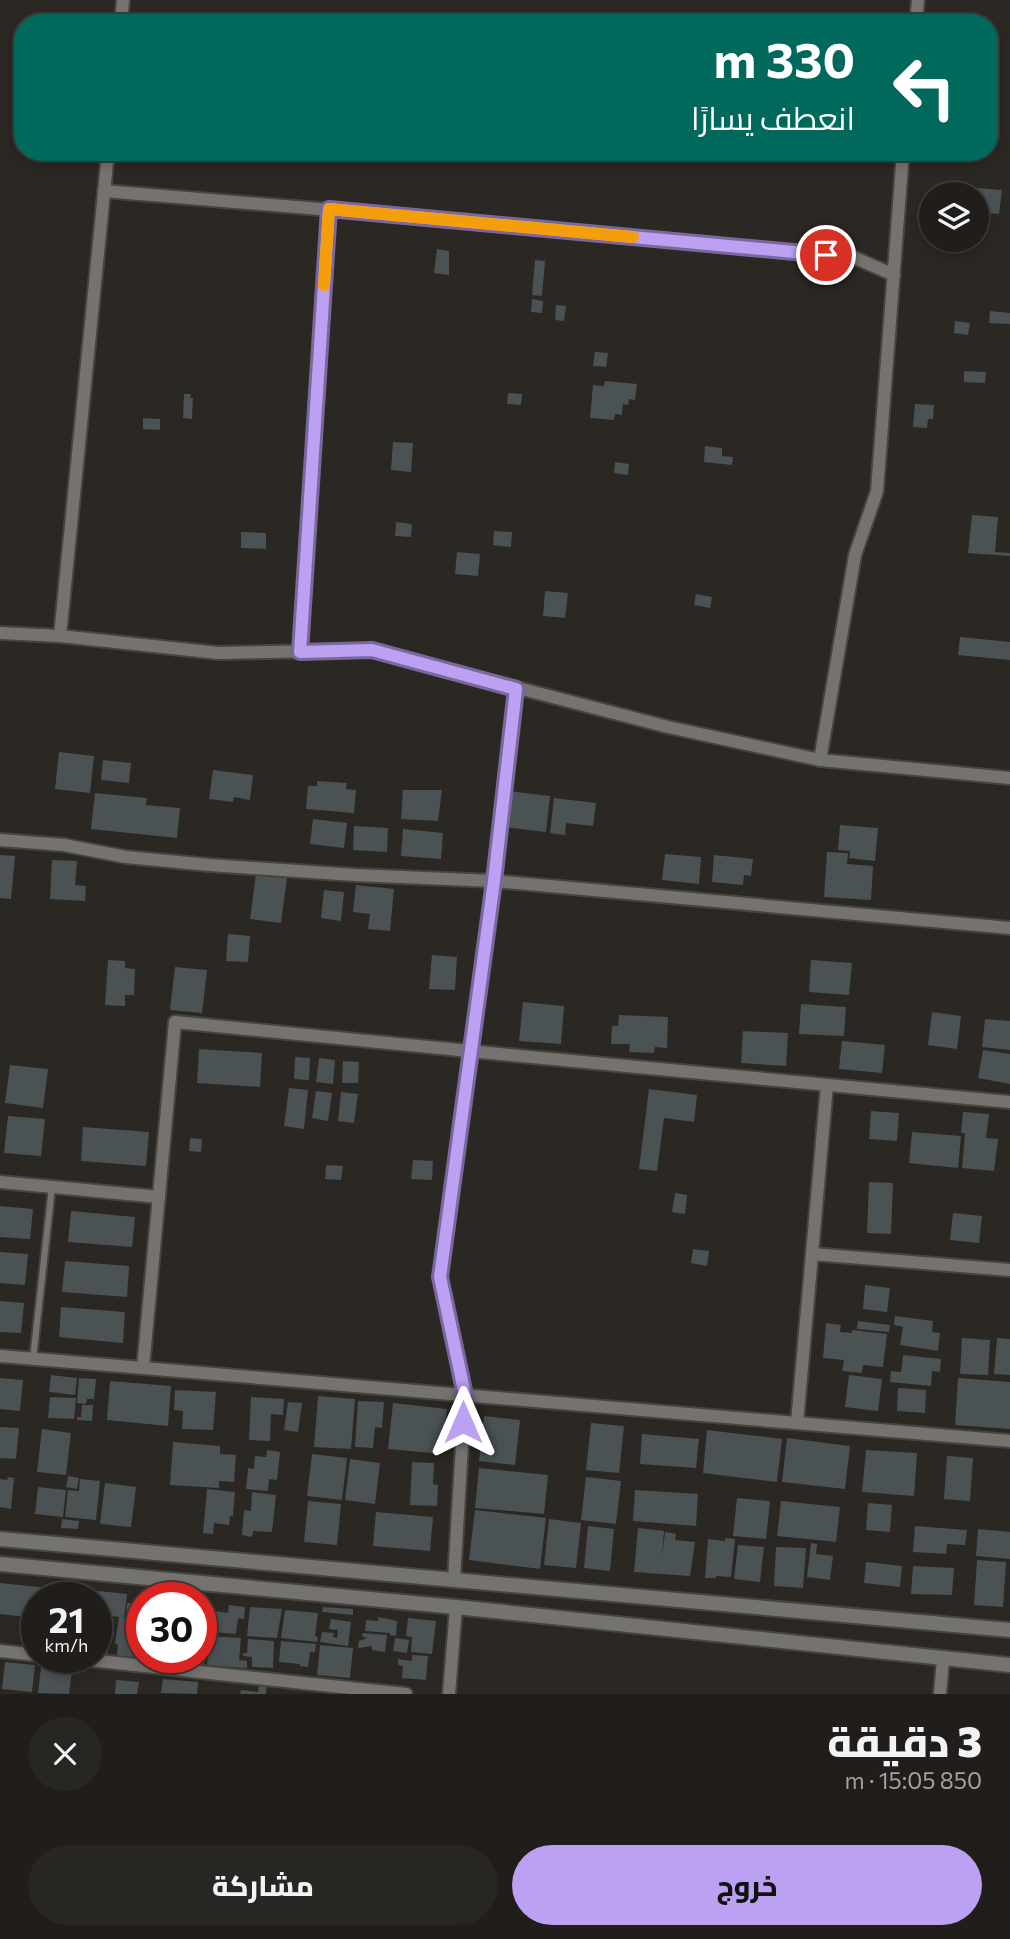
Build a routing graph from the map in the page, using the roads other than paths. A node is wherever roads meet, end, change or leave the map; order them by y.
1 (107, 161) edge
2 (902, 161) edge
3 (104, 191) junction
4 (329, 209) junction
5 (894, 275) junction
6 (0, 633) edge
7 (60, 636) junction
8 (300, 652) junction
9 (516, 689) junction
10 (820, 760) junction
11 (1010, 778) edge
12 (0, 840) edge
13 (494, 881) junction
14 (1010, 928) edge
15 (471, 1053) junction
16 (827, 1084) junction
17 (1010, 1102) edge
18 (0, 1182) edge
19 (52, 1187) junction
20 (159, 1197) junction
21 (812, 1254) junction
22 (1010, 1270) edge
23 (0, 1356) edge
24 (33, 1359) junction
25 (143, 1368) junction
26 (465, 1395) junction
27 (797, 1423) junction
28 (1010, 1441) edge
29 (0, 1539) edge
30 (0, 1564) edge
31 (454, 1579) junction
32 (456, 1606) junction
33 (1010, 1630) edge
34 (0, 1651) edge
35 (21, 1653) edge
36 (943, 1659) junction
37 (112, 1662) edge
38 (1010, 1665) edge
39 (406, 1694) edge
40 (449, 1694) edge
41 (940, 1694) edge

1 - 3 street
2 - 5 street
3 - 4 street
3 - 7 street
4 - 5 street
4 - 8 street
5 - 10 street
6 - 7 street
7 - 8 street
8 - 9 street
9 - 10 street
9 - 13 street
10 - 11 street
12 - 13 street
13 - 14 street
13 - 15 street
15 - 16 street
15 - 20 street
15 - 26 street
16 - 17 street
16 - 21 street
18 - 19 street
19 - 20 street
19 - 24 lane
20 - 25 street
21 - 22 street
21 - 27 street
23 - 24 street
24 - 25 street
25 - 26 street
26 - 27 street
26 - 31 street
27 - 28 street
29 - 31 street
30 - 32 street
31 - 33 street
32 - 36 street
32 - 40 street
34 - 35 street
36 - 38 street
36 - 41 street
37 - 39 street

